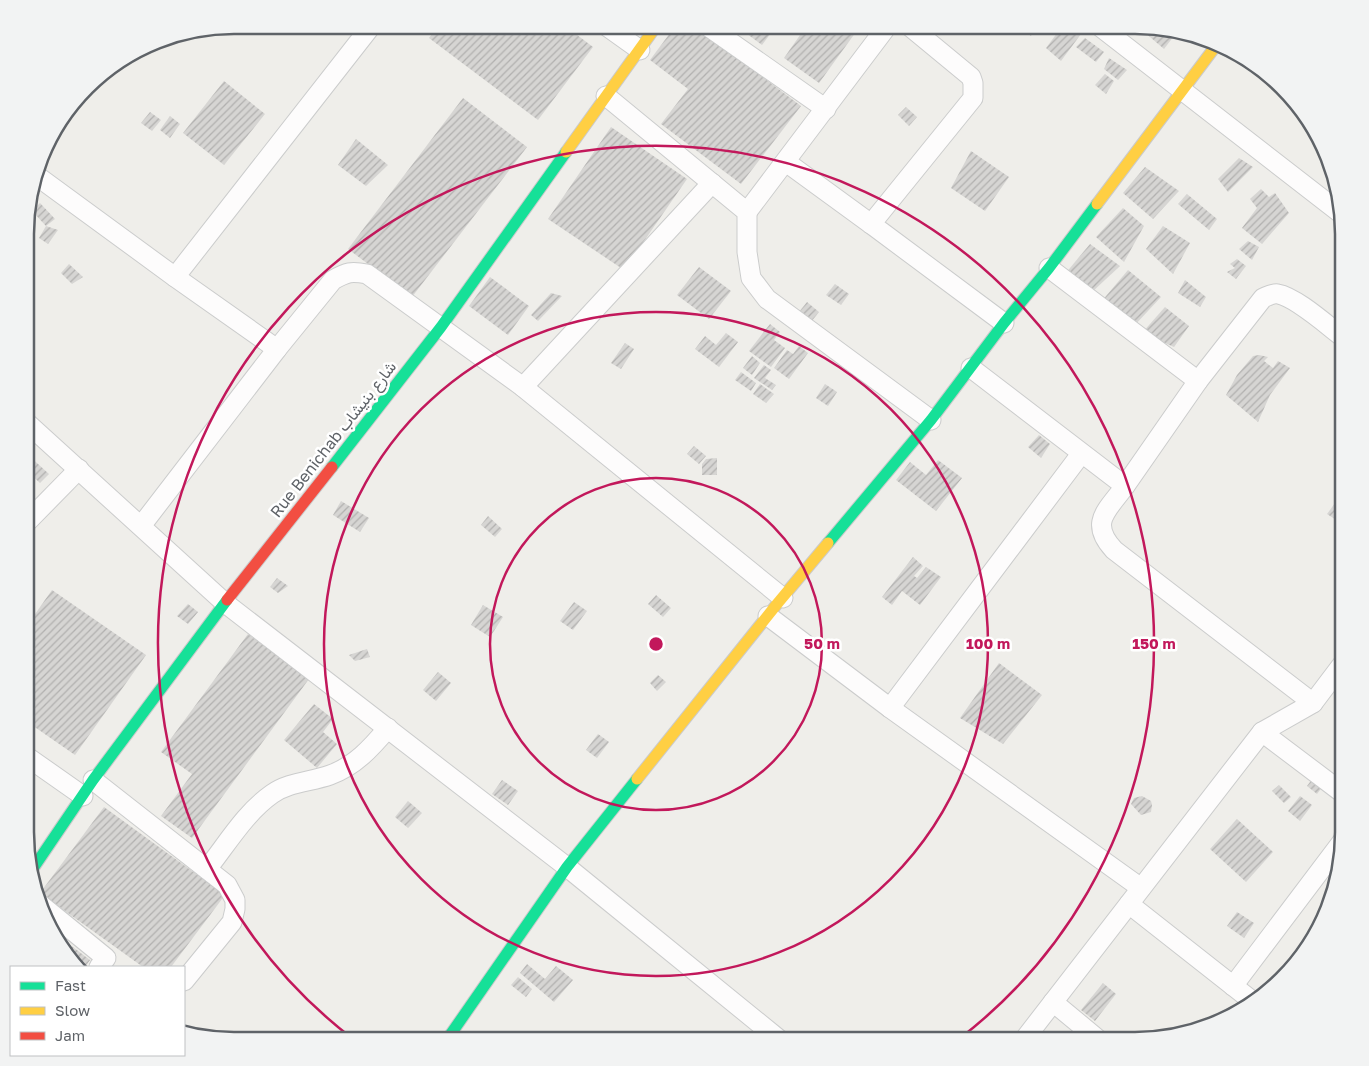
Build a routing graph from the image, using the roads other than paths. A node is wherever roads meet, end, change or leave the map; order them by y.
1 (365, 34) edge
2 (618, 34) edge
3 (651, 34) edge
4 (719, 34) edge
5 (881, 34) edge
6 (919, 34) edge
7 (1109, 34) edge
8 (1213, 49) edge
9 (640, 50) junction
10 (1182, 91) junction
11 (606, 96) junction
12 (826, 109) junction
13 (786, 162) junction
14 (42, 179) edge
15 (712, 183) junction
16 (1334, 208) edge
17 (747, 212) junction
18 (871, 224) junction
19 (1049, 268) junction
20 (175, 277) junction
21 (1004, 323) junction
22 (441, 328) junction
23 (1335, 331) edge
24 (277, 349) junction
25 (971, 368) junction
26 (1198, 381) junction
27 (523, 387) junction
28 (931, 420) junction
29 (34, 429) edge
30 (1081, 454) junction
31 (79, 469) junction
32 (1125, 486) junction
33 (34, 515) edge
34 (140, 526) junction
35 (783, 598) junction
36 (225, 603) junction
37 (768, 616) junction
38 (1335, 674) edge
39 (1313, 703) junction
40 (890, 708) junction
41 (388, 728) junction
42 (1262, 732) junction
43 (34, 760) edge
44 (1335, 787) edge
45 (88, 788) junction
46 (1335, 851) edge
47 (36, 864) edge
48 (567, 867) junction
49 (207, 869) junction
50 (1141, 888) junction
51 (1129, 904) junction
52 (51, 914) edge
53 (108, 964) edge
54 (185, 980) edge
55 (1232, 986) junction
56 (1247, 998) edge
57 (1053, 1002) junction
58 (452, 1032) edge
59 (770, 1032) edge
60 (1030, 1032) edge
61 (1089, 1032) edge

1 - 20 street
2 - 9 street
3 - 9 street, Rue Benichab شارع بنيشاب
4 - 12 street
5 - 12 street
6 - 18 street
7 - 10 street
8 - 10 street
9 - 11 street, Rue Benichab شارع بنيشاب
10 - 16 street
10 - 19 street
11 - 15 street
11 - 22 street, Rue Benichab شارع بنيشاب
12 - 13 street
13 - 17 street
13 - 18 street
14 - 20 street
15 - 17 street
15 - 27 street
17 - 28 street
18 - 21 street
19 - 21 street
19 - 26 street
20 - 24 street
21 - 25 street
22 - 24 street
22 - 27 street
22 - 36 street, Rue Benichab شارع بنيشاب
23 - 26 street
24 - 34 street
25 - 28 street
25 - 30 street
26 - 32 street
27 - 35 street
28 - 35 street
29 - 31 street
30 - 32 street
30 - 40 street
31 - 33 street
31 - 34 street
32 - 39 street
34 - 36 street
35 - 37 street
36 - 41 street
36 - 45 street, Rue Benichab شارع بنيشاب
37 - 40 street
37 - 48 street
38 - 39 street
39 - 42 street
40 - 50 street
41 - 48 street
41 - 49 street
42 - 44 street
42 - 50 street
43 - 45 street
45 - 47 street, Rue Benichab شارع بنيشاب
45 - 49 street
46 - 55 street
48 - 58 street
48 - 59 street
49 - 54 street
50 - 51 street
51 - 55 street
51 - 57 street
52 - 53 street
55 - 56 street
57 - 60 street
57 - 61 street

